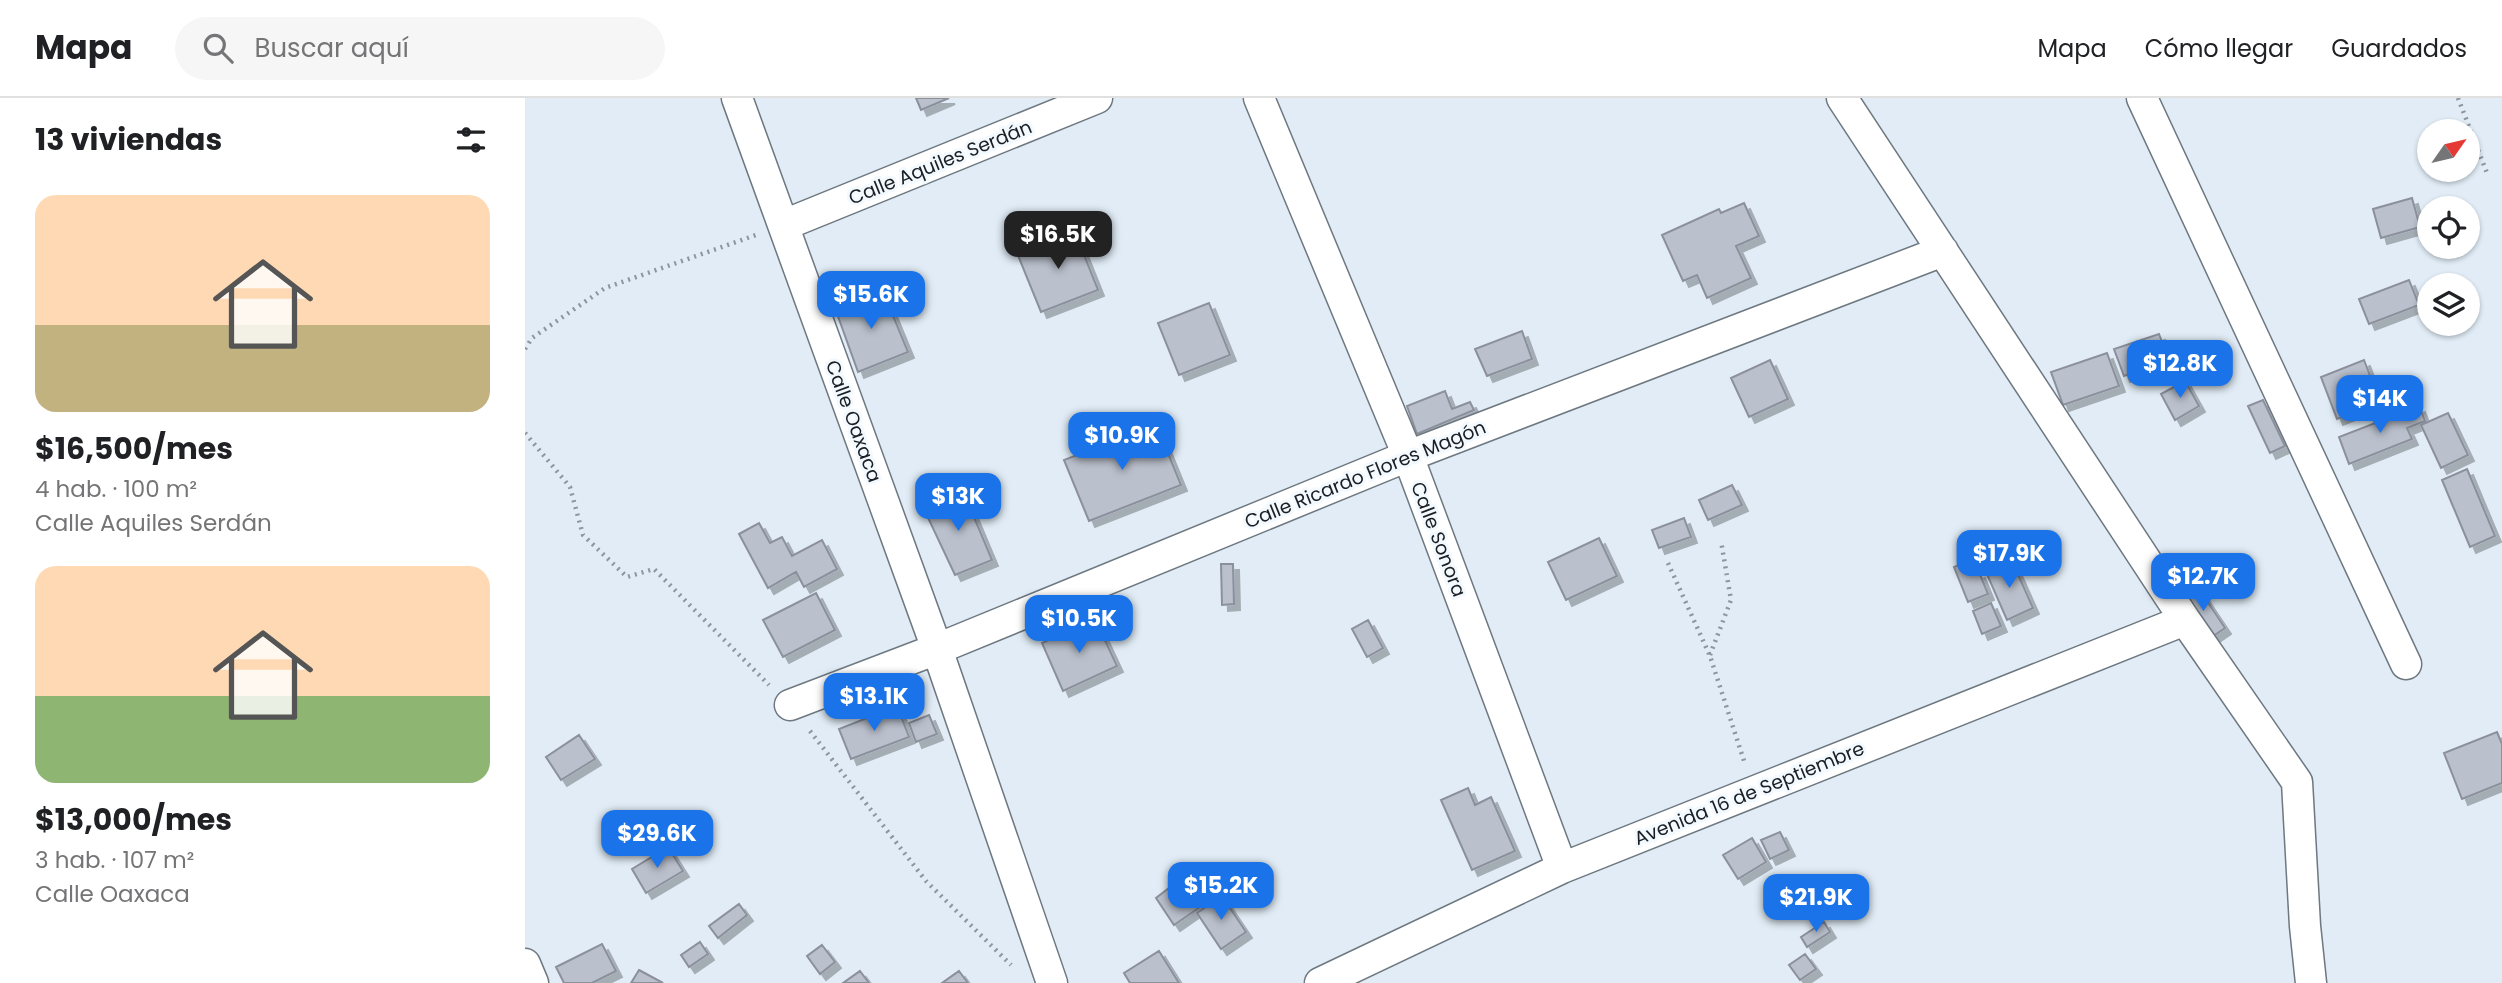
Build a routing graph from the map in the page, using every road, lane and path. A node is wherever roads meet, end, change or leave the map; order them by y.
1 (737, 98) edge
2 (1097, 98) edge
3 (1259, 98) edge
4 (1842, 98) edge
5 (2142, 98) edge
6 (2458, 98) edge
7 (2487, 173) dead end
8 (783, 225) junction
9 (1943, 251) junction
10 (525, 349) edge
11 (1408, 456) junction
12 (1721, 541) dead end
13 (1668, 563) dead end
14 (2185, 620) junction
15 (937, 649) junction
16 (1710, 656) junction
17 (2406, 664) dead end
18 (790, 705) dead end
19 (1754, 791) junction
20 (1562, 868) junction
21 (525, 964) edge
22 (533, 983) edge
23 (1052, 983) edge
24 (1320, 983) edge
25 (2311, 983) edge

1 - 8 street, Calle Oaxaca
2 - 8 street, Calle Aquiles Serdán
3 - 11 street, Calle Sonora
4 - 9 street
5 - 17 street
6 - 7 path
8 - 10 path
8 - 15 street, Calle Oaxaca
9 - 11 street, Calle Ricardo Flores Magón
9 - 14 street
11 - 15 street, Calle Ricardo Flores Magón
11 - 20 street, Calle Sonora
12 - 16 path
13 - 16 path
14 - 19 street, Avenida 16 de Septiembre
14 - 25 street
15 - 18 street, Calle Ricardo Flores Magón
15 - 23 street, Calle Oaxaca
16 - 19 path
19 - 20 street, Avenida 16 de Septiembre
20 - 24 street, Avenida 16 de Septiembre
21 - 22 street

